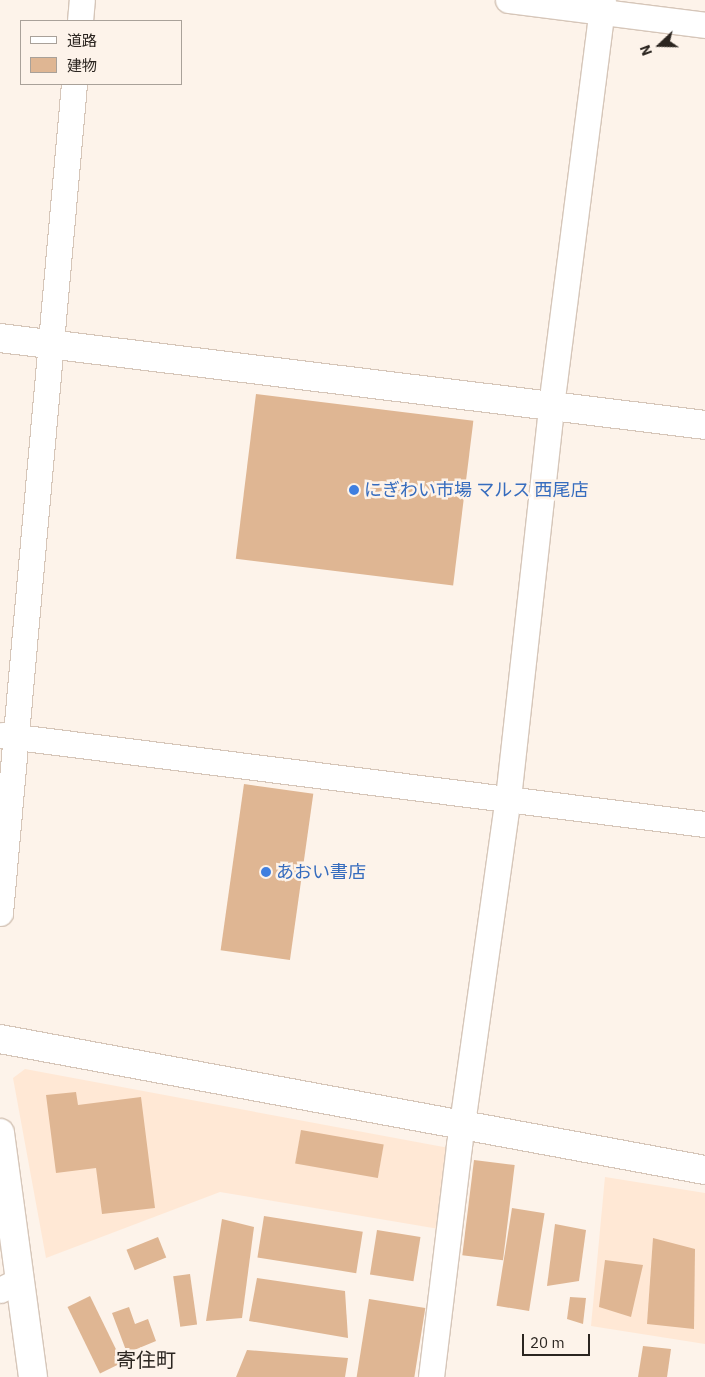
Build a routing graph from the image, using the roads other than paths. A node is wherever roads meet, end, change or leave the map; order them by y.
1 (82, 0) edge
2 (508, 0) edge
3 (602, 6) edge
4 (80, 20) edge
5 (705, 25) edge
6 (74, 85) edge
7 (0, 338) edge
8 (50, 344) junction
9 (551, 406) junction
10 (705, 425) edge
11 (8, 736) edge
12 (508, 798) junction
13 (705, 824) edge
14 (0, 913) edge
15 (0, 1039) edge
16 (462, 1124) junction
17 (0, 1133) edge
18 (705, 1170) edge
19 (10, 1285) edge
20 (38, 1376) edge
21 (431, 1377) edge

1 - 4 street
2 - 3 street
3 - 5 street
3 - 9 street
6 - 8 street
7 - 8 street
8 - 9 street
8 - 11 street
9 - 10 street
9 - 12 street
11 - 12 street
11 - 14 street
12 - 13 street
12 - 16 street
15 - 16 street
16 - 18 street
16 - 21 street
17 - 19 street
19 - 20 street

